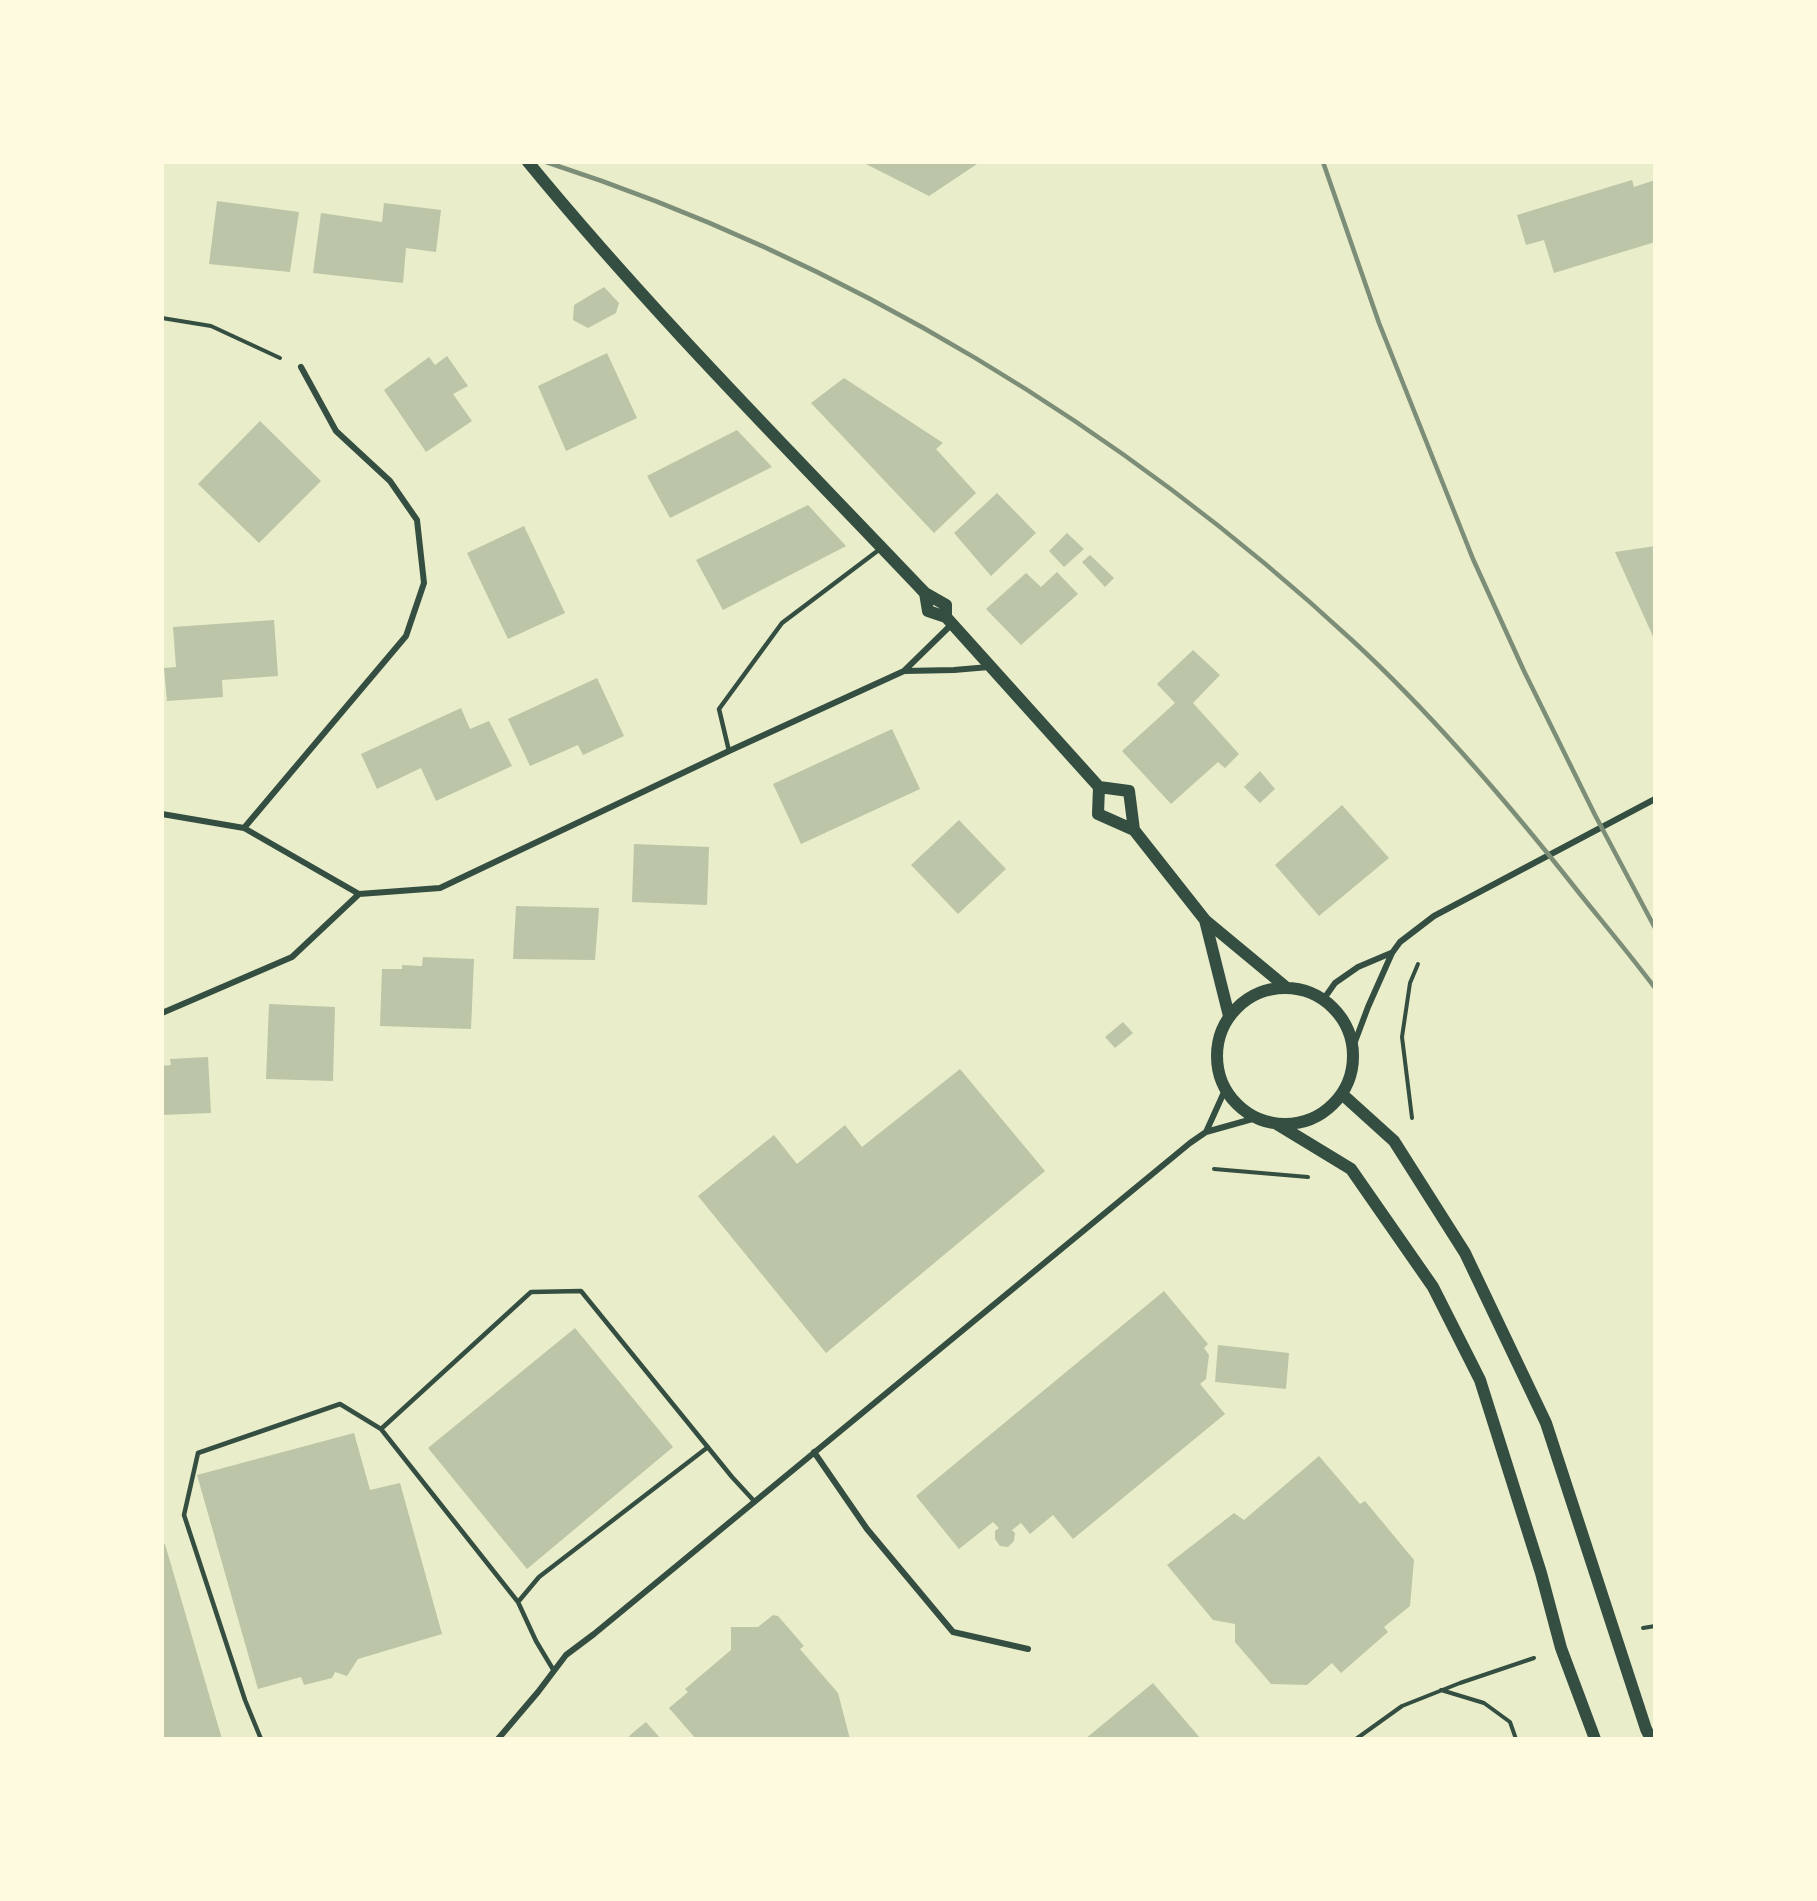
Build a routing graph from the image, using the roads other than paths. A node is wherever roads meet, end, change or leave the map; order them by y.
1 (528, 162) edge
2 (301, 368) road end
3 (882, 548) junction
4 (949, 620) junction
5 (991, 666) junction
6 (904, 671) junction
7 (729, 751) junction
8 (1099, 786) junction
9 (1655, 799) edge
10 (162, 814) edge
11 (244, 828) junction
12 (1134, 830) junction
13 (359, 894) junction
14 (1205, 920) junction
15 (1392, 953) junction
16 (1287, 988) junction
17 (1323, 1000) junction
18 (162, 1013) edge
19 (1229, 1016) junction
20 (1353, 1047) junction
21 (1225, 1090) junction
22 (1342, 1094) junction
23 (1256, 1118) junction
24 (1276, 1124) junction
25 (1206, 1131) junction
26 (381, 1429) junction
27 (708, 1447) junction
28 (814, 1452) junction
29 (754, 1502) junction
30 (518, 1602) junction
31 (1028, 1649) dead end
32 (554, 1671) junction
33 (261, 1739) edge
34 (498, 1739) edge
35 (1595, 1739) edge
36 (1651, 1739) edge

1 - 3 main road
2 - 11 street
3 - 4 main road
3 - 7 lane
4 - 5 main road
4 - 6 street
5 - 6 street
5 - 8 main road
6 - 7 street
7 - 13 street
8 - 12 main road
8 - 12 main road
9 - 15 street
10 - 11 street
11 - 13 street
12 - 14 main road
13 - 18 street
14 - 16 main road
14 - 19 main road
15 - 17 street
15 - 20 street
16 - 17 main road
16 - 19 main road
17 - 20 main road
19 - 21 main road
20 - 22 main road
21 - 23 main road
21 - 25 street
22 - 24 main road
22 - 36 main road
23 - 24 main road
23 - 25 street
24 - 35 main road
25 - 28 street
26 - 27 lane
26 - 30 lane
26 - 33 lane
27 - 29 lane
27 - 30 lane
28 - 29 street
28 - 31 street
29 - 32 street
30 - 32 lane
32 - 34 street

